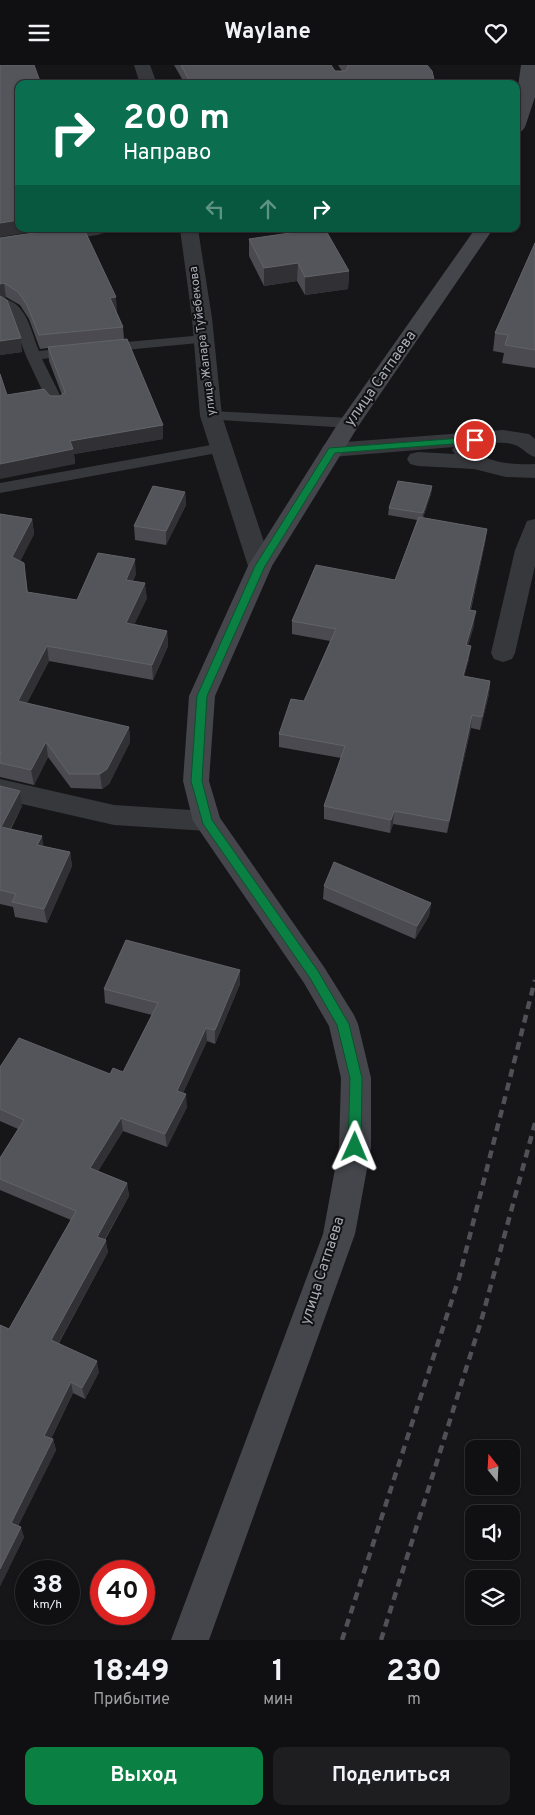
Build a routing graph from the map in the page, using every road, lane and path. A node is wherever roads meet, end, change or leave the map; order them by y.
1 (142, 65) edge
2 (529, 65) edge
3 (148, 80) edge
4 (520, 115) edge
5 (78, 232) edge
6 (189, 232) edge
7 (482, 232) edge
8 (0, 244) edge
9 (0, 304) edge
10 (204, 339) junction
11 (33, 356) junction
12 (57, 405) edge
13 (211, 417) junction
14 (350, 423) junction
15 (460, 441) junction
16 (222, 448) junction
17 (332, 450) junction
18 (535, 450) edge
19 (476, 462) junction
20 (535, 471) edge
21 (0, 488) edge
22 (535, 526) edge
23 (260, 566) junction
24 (504, 653) dead end
25 (0, 789) edge
26 (207, 821) junction
27 (190, 1640) edge

1 - 3 street
2 - 4 street
5 - 8 street
6 - 10 street, улица Жапара Туйебекова
7 - 14 street, улица Сатпаева
9 - 11 lane
10 - 11 lane
10 - 13 street, улица Жапара Туйебекова
11 - 12 lane
13 - 14 lane
13 - 16 street, улица Жапара Туйебекова
14 - 17 street, улица Сатпаева
15 - 17 street
15 - 18 street
15 - 19 street
16 - 21 lane
16 - 23 street, улица Жапара Туйебекова
17 - 19 street
17 - 23 street, улица Сатпаева
19 - 20 street
22 - 24 street
23 - 26 street, улица Сатпаева
25 - 26 street
26 - 27 street, улица Сатпаева

